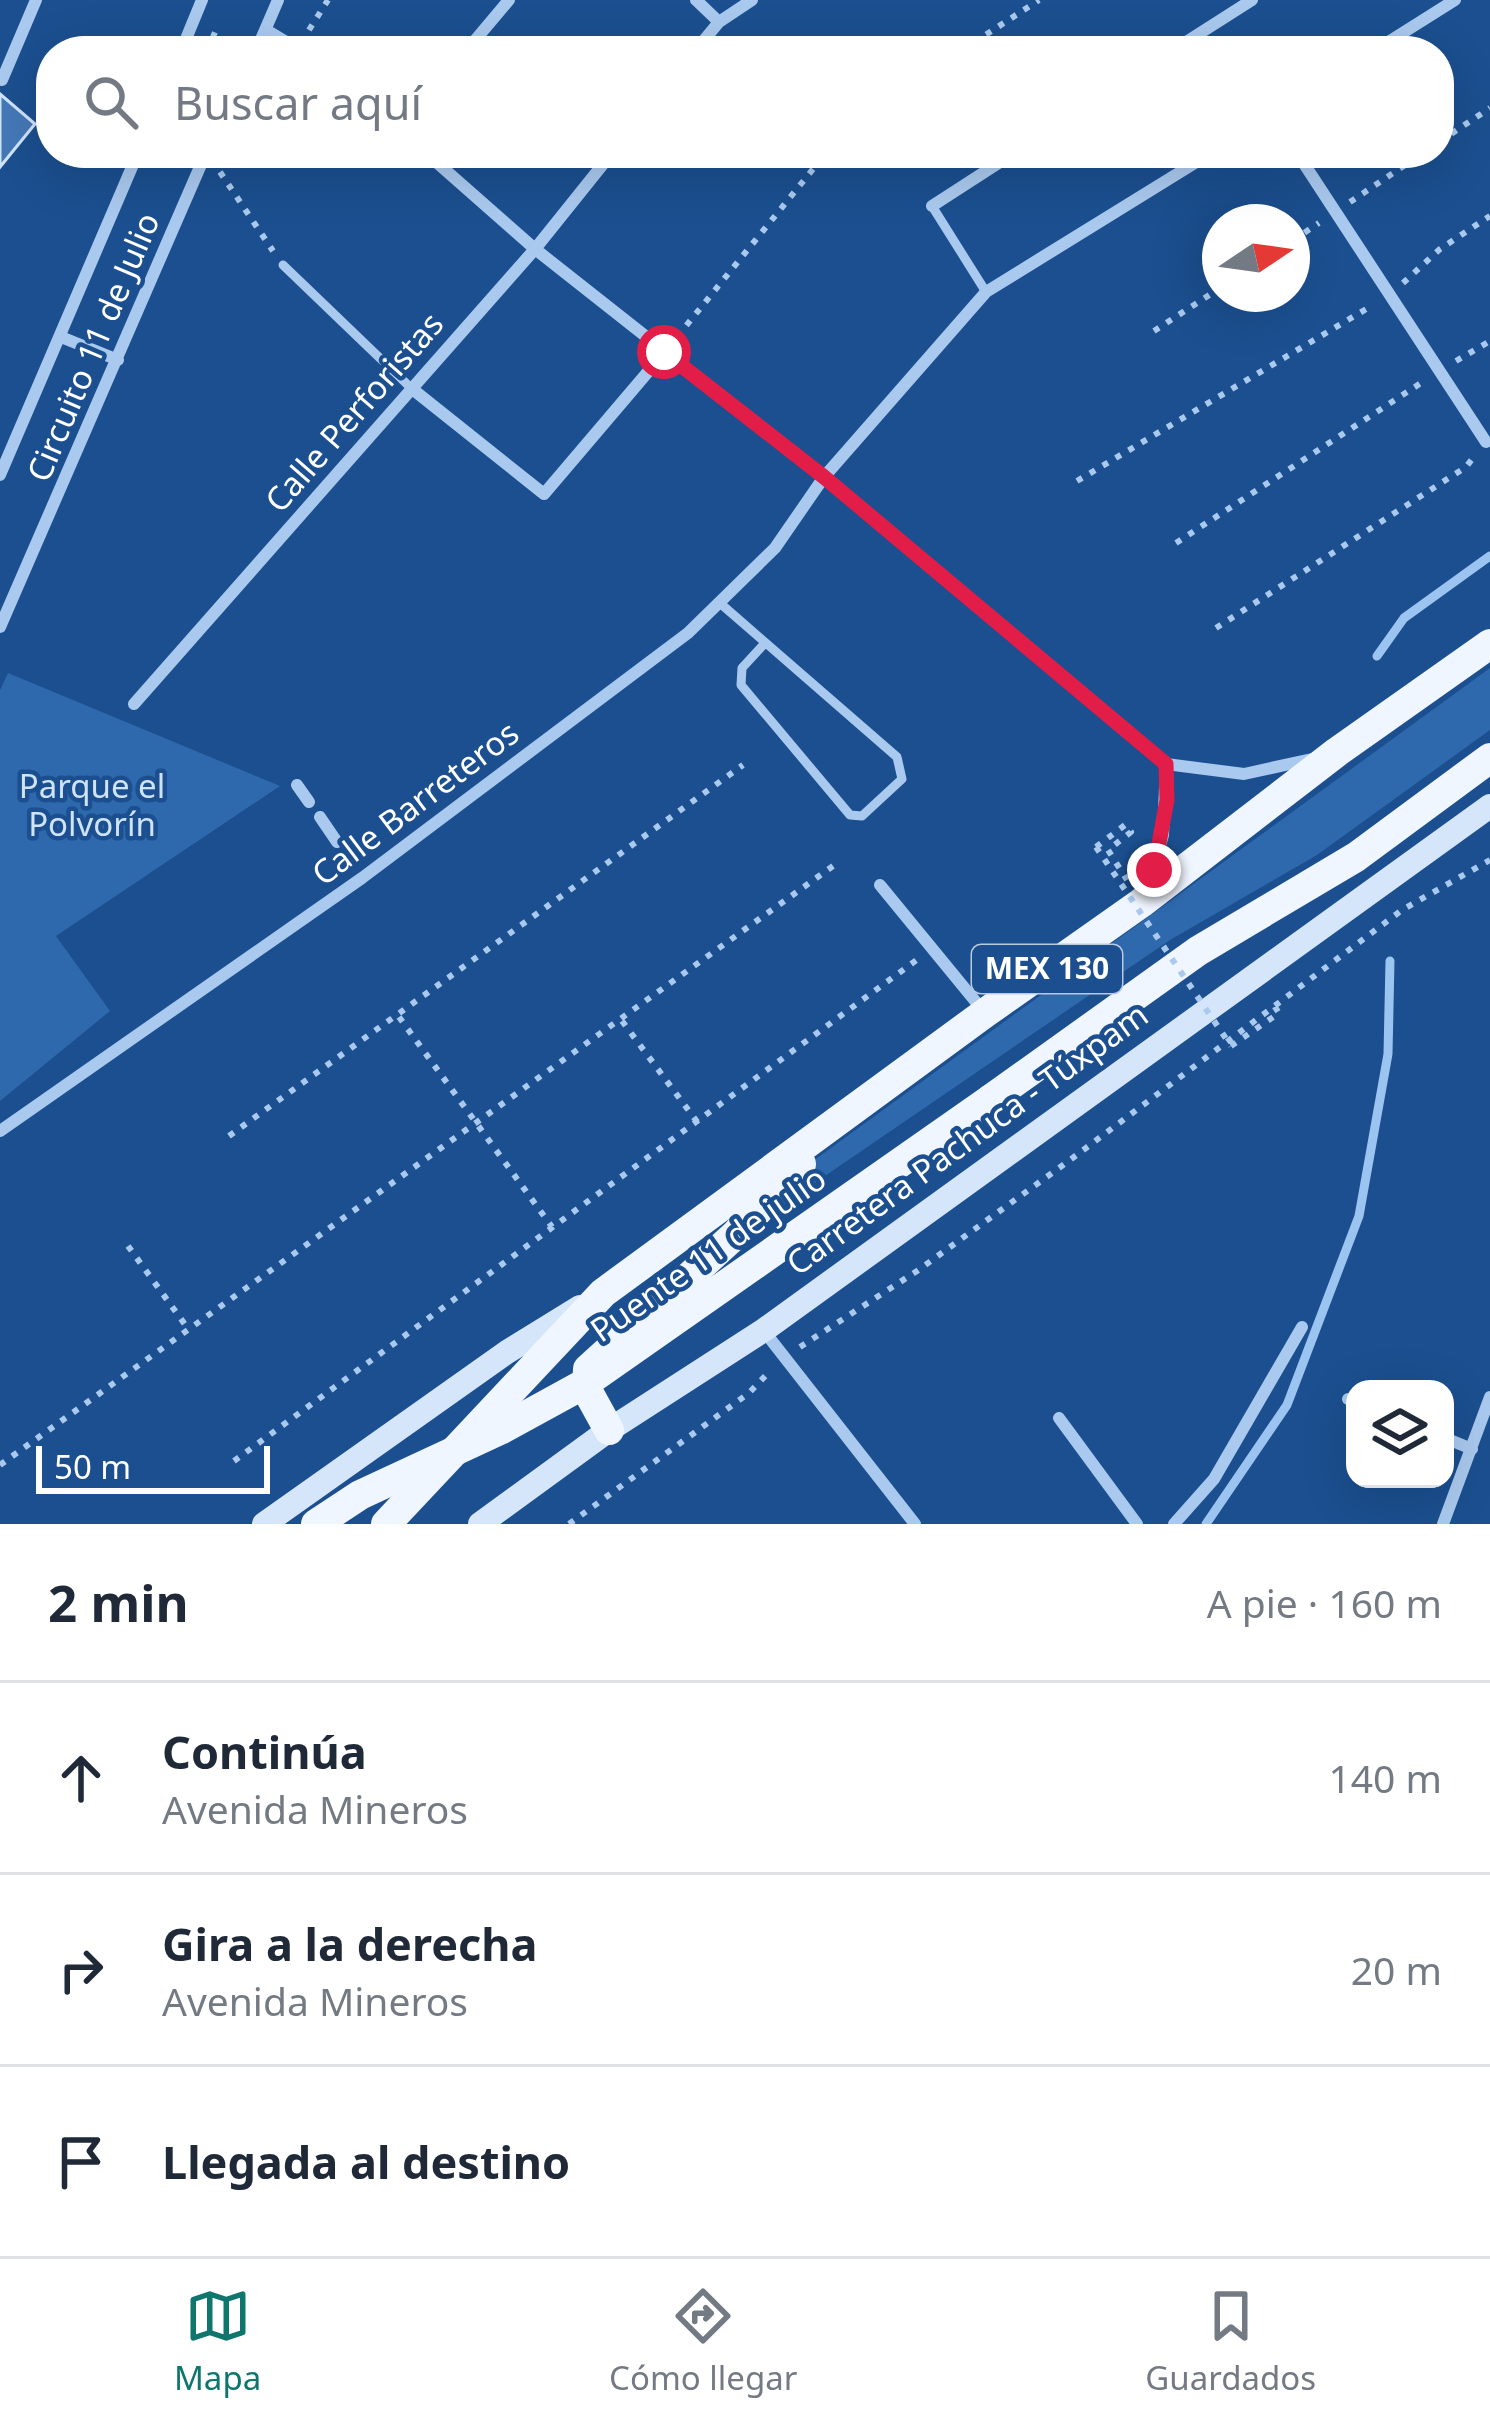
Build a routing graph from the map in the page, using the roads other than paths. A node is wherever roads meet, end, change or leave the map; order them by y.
1 (36, 0) edge
2 (202, 0) edge
3 (278, 0) edge
4 (509, 0) edge
5 (696, 0) edge
6 (752, 0) edge
7 (1252, 0) edge
8 (1455, 0) edge
9 (719, 22) junction
10 (266, 30) junction
11 (187, 36) edge
12 (263, 36) edge
13 (276, 36) edge
14 (479, 36) edge
15 (707, 36) edge
16 (1196, 36) edge
17 (1398, 36) edge
18 (2, 80) edge
19 (132, 168) edge
20 (200, 168) edge
21 (443, 168) edge
22 (601, 168) edge
23 (991, 168) edge
24 (1187, 168) edge
25 (1306, 168) edge
26 (932, 206) joint
27 (535, 249) junction
28 (283, 265) road end
29 (986, 292) junction
30 (61, 337) junction
31 (664, 352) junction
32 (118, 360) junction
33 (412, 388) junction
34 (1486, 442) road end
35 (0, 475) edge
36 (824, 477) junction
37 (721, 604) junction
38 (0, 627) edge
39 (765, 643) junction
40 (1490, 644) edge
41 (134, 704) dead end
42 (1337, 752) junction
43 (1490, 758) edge
44 (1166, 764) junction
45 (297, 785) dead end
46 (309, 802) dead end
47 (1490, 806) edge
48 (320, 817) dead end
49 (337, 842) dead end
50 (350, 861) dead end
51 (362, 878) junction
52 (880, 885) dead end
53 (1142, 903) junction
54 (985, 1012) junction
55 (991, 1099) joint
56 (842, 1120) junction
57 (0, 1131) edge
58 (603, 1293) junction
59 (1302, 1327) dead end
60 (764, 1330) junction
61 (1490, 1397) edge
62 (1059, 1418) dead end
63 (609, 1430) junction
64 (1454, 1442) edge
65 (1472, 1449) junction
66 (264, 1524) edge
67 (316, 1524) edge
68 (386, 1524) edge
69 (480, 1524) edge
70 (914, 1524) edge
71 (1137, 1524) edge
72 (1174, 1524) edge
73 (1443, 1524) edge

1 - 18 street
2 - 11 street
3 - 10 street
4 - 14 street
5 - 9 street
6 - 9 street
7 - 16 street
8 - 17 street
9 - 15 street
10 - 12 street
10 - 13 street
19 - 30 street, Circuito 11 de Julio
20 - 32 street, Circuito 11 de Julio
21 - 27 street
22 - 27 street, Calle Perforistas
23 - 26 street
24 - 29 street, Calle Barreteros
25 - 34 street
26 - 29 lane
27 - 31 street
27 - 33 street, Calle Perforistas
28 - 33 lane
29 - 36 street, Calle Barreteros
30 - 32 street
30 - 35 street, Circuito 11 de Julio
31 - 33 street
31 - 36 street
32 - 38 street, Circuito 11 de Julio
33 - 41 street, Calle Perforistas
36 - 37 street, Calle Barreteros
36 - 44 street
37 - 39 lane
37 - 51 street, Calle Barreteros
39 - 39 lane
40 - 42 main road, MEX 130
42 - 44 street
42 - 53 main road, MEX 130
43 - 55 main road, Carretera Pachuca - Túxpam / MEX 130
44 - 53 street
45 - 46 street
47 - 60 street, Carretera Pachuca - Túxpam
48 - 49 street
50 - 51 street
51 - 57 street, Calle Barreteros
52 - 54 street
53 - 54 main road, MEX 130
54 - 56 main road, MEX 130
55 - 67 main road, Puente 11 de julio / MEX 130, bridge
56 - 58 main road, MEX 130
56 - 63 main road
58 - 66 street, MEX 130
58 - 68 main road, MEX 130, bridge
59 - 72 street
60 - 63 street, Carretera Pachuca - Túxpam
60 - 70 street
61 - 65 street
62 - 71 street
63 - 69 street, Carretera Pachuca - Túxpam
64 - 65 street
65 - 73 street

